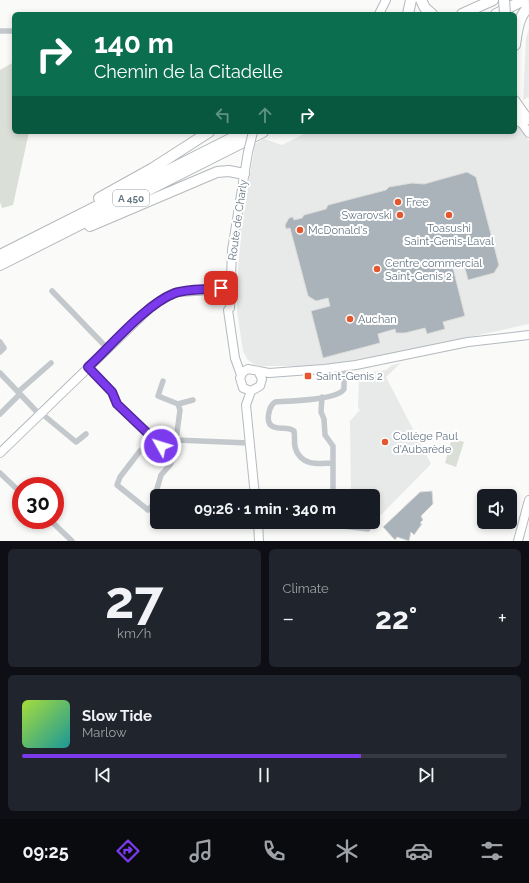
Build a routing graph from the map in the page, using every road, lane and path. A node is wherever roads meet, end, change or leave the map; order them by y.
1 (386, 0) edge
2 (411, 0) edge
3 (421, 0) edge
4 (493, 0) edge
5 (504, 0) edge
6 (524, 0) edge
7 (529, 7) edge
8 (380, 12) edge
9 (408, 12) edge
10 (430, 12) edge
11 (466, 12) edge
12 (480, 12) edge
13 (500, 12) edge
14 (505, 12) edge
15 (0, 31) edge
16 (12, 31) edge
17 (517, 32) edge
18 (517, 105) edge
19 (522, 119) edge
20 (529, 133) edge
21 (206, 134) edge
22 (240, 134) edge
23 (252, 134) edge
24 (259, 134) edge
25 (244, 174) junction
26 (45, 232) junction
27 (61, 234) junction
28 (0, 255) edge
29 (0, 265) edge
30 (230, 289) junction
31 (52, 291) dead end
32 (230, 308) junction
33 (529, 330) edge
34 (529, 335) edge
35 (497, 338) junction
36 (0, 342) edge
37 (108, 348) junction
38 (0, 352) edge
39 (51, 363) dead end
40 (88, 367) junction
41 (344, 369) junction
42 (255, 370) junction
43 (0, 373) edge
44 (241, 375) junction
45 (163, 381) dead end
46 (262, 382) junction
47 (247, 389) junction
48 (19, 393) junction
49 (322, 397) junction
50 (193, 400) dead end
51 (178, 404) junction
52 (0, 414) edge
53 (40, 414) junction
54 (86, 434) dead end
55 (153, 440) junction
56 (176, 440) junction
57 (249, 443) junction
58 (170, 444) junction
59 (0, 453) edge
60 (332, 463) junction
61 (0, 473) edge
62 (12, 484) edge
63 (254, 489) edge
64 (332, 489) edge
65 (529, 500) edge
66 (59, 529) edge
67 (258, 529) edge
68 (72, 541) edge
69 (259, 541) edge
70 (518, 541) edge

1 - 8 street
2 - 9 highway
3 - 10 highway
4 - 11 highway
5 - 12 highway
5 - 14 highway, bridge
6 - 13 highway
7 - 17 highway
15 - 16 street
18 - 19 street
19 - 20 street
21 - 26 highway
22 - 26 highway, A 450
23 - 25 street, Route de Charly, bridge
24 - 27 highway, A 450
25 - 27 highway
25 - 30 street, Route de Charly
26 - 28 highway, A 450
27 - 29 highway, A 450
30 - 32 street, Route de Charly
30 - 37 street
31 - 37 street
32 - 42 street, Route de Charly
32 - 44 street, Route de Charly
33 - 35 street
34 - 35 street
35 - 41 street
36 - 38 street
37 - 40 street
39 - 48 street
40 - 53 street
40 - 55 street
41 - 42 street
41 - 46 street
41 - 49 street
42 - 44 street
42 - 46 street
43 - 48 street
44 - 47 street
45 - 51 street
46 - 47 street
47 - 57 street
48 - 52 street
48 - 53 street
49 - 60 street
49 - 60 street
50 - 51 street
51 - 56 street
53 - 54 street
53 - 59 street
55 - 58 street
55 - 58 street
56 - 57 street
56 - 58 street
57 - 63 street
60 - 64 street
61 - 62 street
65 - 70 street
66 - 68 street
67 - 69 street

